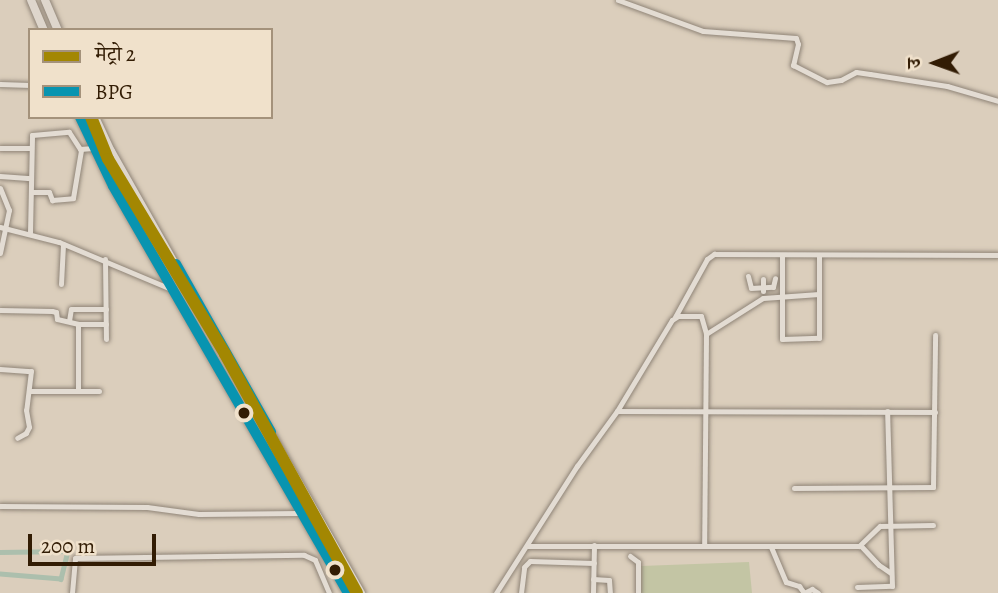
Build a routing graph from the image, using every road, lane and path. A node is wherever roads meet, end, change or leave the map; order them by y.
1 (31, 0) edge
2 (45, 0) edge
3 (618, 0) edge
4 (43, 28) edge
5 (57, 28) edge
6 (0, 84) edge
7 (28, 85) edge
8 (998, 101) edge
9 (81, 119) edge
10 (96, 119) edge
11 (0, 148) edge
12 (31, 148) junction
13 (93, 148) junction
14 (81, 150) junction
15 (0, 176) edge
16 (31, 178) junction
17 (0, 188) edge
18 (32, 192) junction
19 (3, 227) edge
20 (30, 233) junction
21 (63, 244) junction
22 (0, 253) edge
23 (782, 255) junction
24 (998, 255) edge
25 (819, 256) junction
26 (106, 259) junction
27 (748, 276) dead end
28 (775, 278) dead end
29 (763, 279) dead end
30 (61, 284) dead end
31 (762, 288) junction
32 (173, 290) junction
33 (782, 295) junction
34 (819, 295) junction
35 (763, 298) junction
36 (106, 309) junction
37 (0, 310) edge
38 (675, 317) junction
39 (69, 321) junction
40 (78, 324) junction
41 (106, 324) junction
42 (706, 334) junction
43 (935, 335) dead end
44 (106, 339) dead end
45 (232, 360) junction
46 (0, 369) edge
47 (218, 369) junction
48 (29, 391) junction
49 (78, 391) junction
50 (99, 391) dead end
51 (617, 411) junction
52 (887, 411) junction
53 (704, 412) junction
54 (935, 412) junction
55 (17, 438) dead end
56 (794, 488) dead end
57 (888, 489) junction
58 (0, 506) edge
59 (300, 513) junction
60 (888, 526) junction
61 (933, 526) dead end
62 (704, 544) junction
63 (594, 545) junction
64 (528, 546) junction
65 (861, 546) junction
66 (771, 547) junction
67 (630, 556) dead end
68 (593, 563) junction
69 (891, 573) junction
70 (593, 579) junction
71 (858, 587) dead end
72 (72, 593) edge
73 (329, 593) edge
74 (348, 593) edge
75 (361, 593) edge
76 (496, 593) edge
77 (521, 593) edge
78 (593, 593) edge
79 (610, 593) edge
80 (638, 593) edge
81 (804, 593) edge
82 (818, 593) edge

1 - 4 highway
2 - 5 highway
3 - 8 street
6 - 7 street
9 - 13 highway
10 - 45 highway
11 - 12 street
12 - 14 street
12 - 16 street
13 - 14 street
13 - 32 highway
14 - 18 street
15 - 16 street
16 - 18 street
17 - 19 street
18 - 20 street
19 - 20 street
19 - 22 street
20 - 21 street
21 - 26 street
21 - 30 street
23 - 25 street
23 - 33 street
23 - 38 street
24 - 25 street
25 - 34 street
26 - 32 street
26 - 36 street
27 - 31 street
28 - 31 street
29 - 31 street
31 - 35 street
32 - 47 highway
33 - 34 street
33 - 34 street
33 - 35 street
35 - 42 street
36 - 39 street
36 - 41 street
37 - 39 street
38 - 42 street
38 - 51 street
39 - 40 street
40 - 41 street
40 - 49 street
41 - 44 street
42 - 53 street
43 - 54 street
45 - 47 highway
45 - 75 highway
46 - 48 street
47 - 59 highway
48 - 49 street
48 - 55 street
49 - 50 street
51 - 53 street
51 - 64 street
52 - 53 street
52 - 54 street
52 - 57 street
53 - 62 street
54 - 57 street
56 - 57 street
57 - 60 street
58 - 59 street
59 - 74 highway
60 - 61 street
60 - 65 street
60 - 69 street
62 - 63 street
62 - 66 street
63 - 64 street
63 - 68 street
64 - 76 street
65 - 66 street
65 - 69 street
66 - 81 street
67 - 80 street
68 - 70 street
68 - 77 street
69 - 71 street
70 - 78 street
70 - 79 street
72 - 73 street
81 - 82 street

